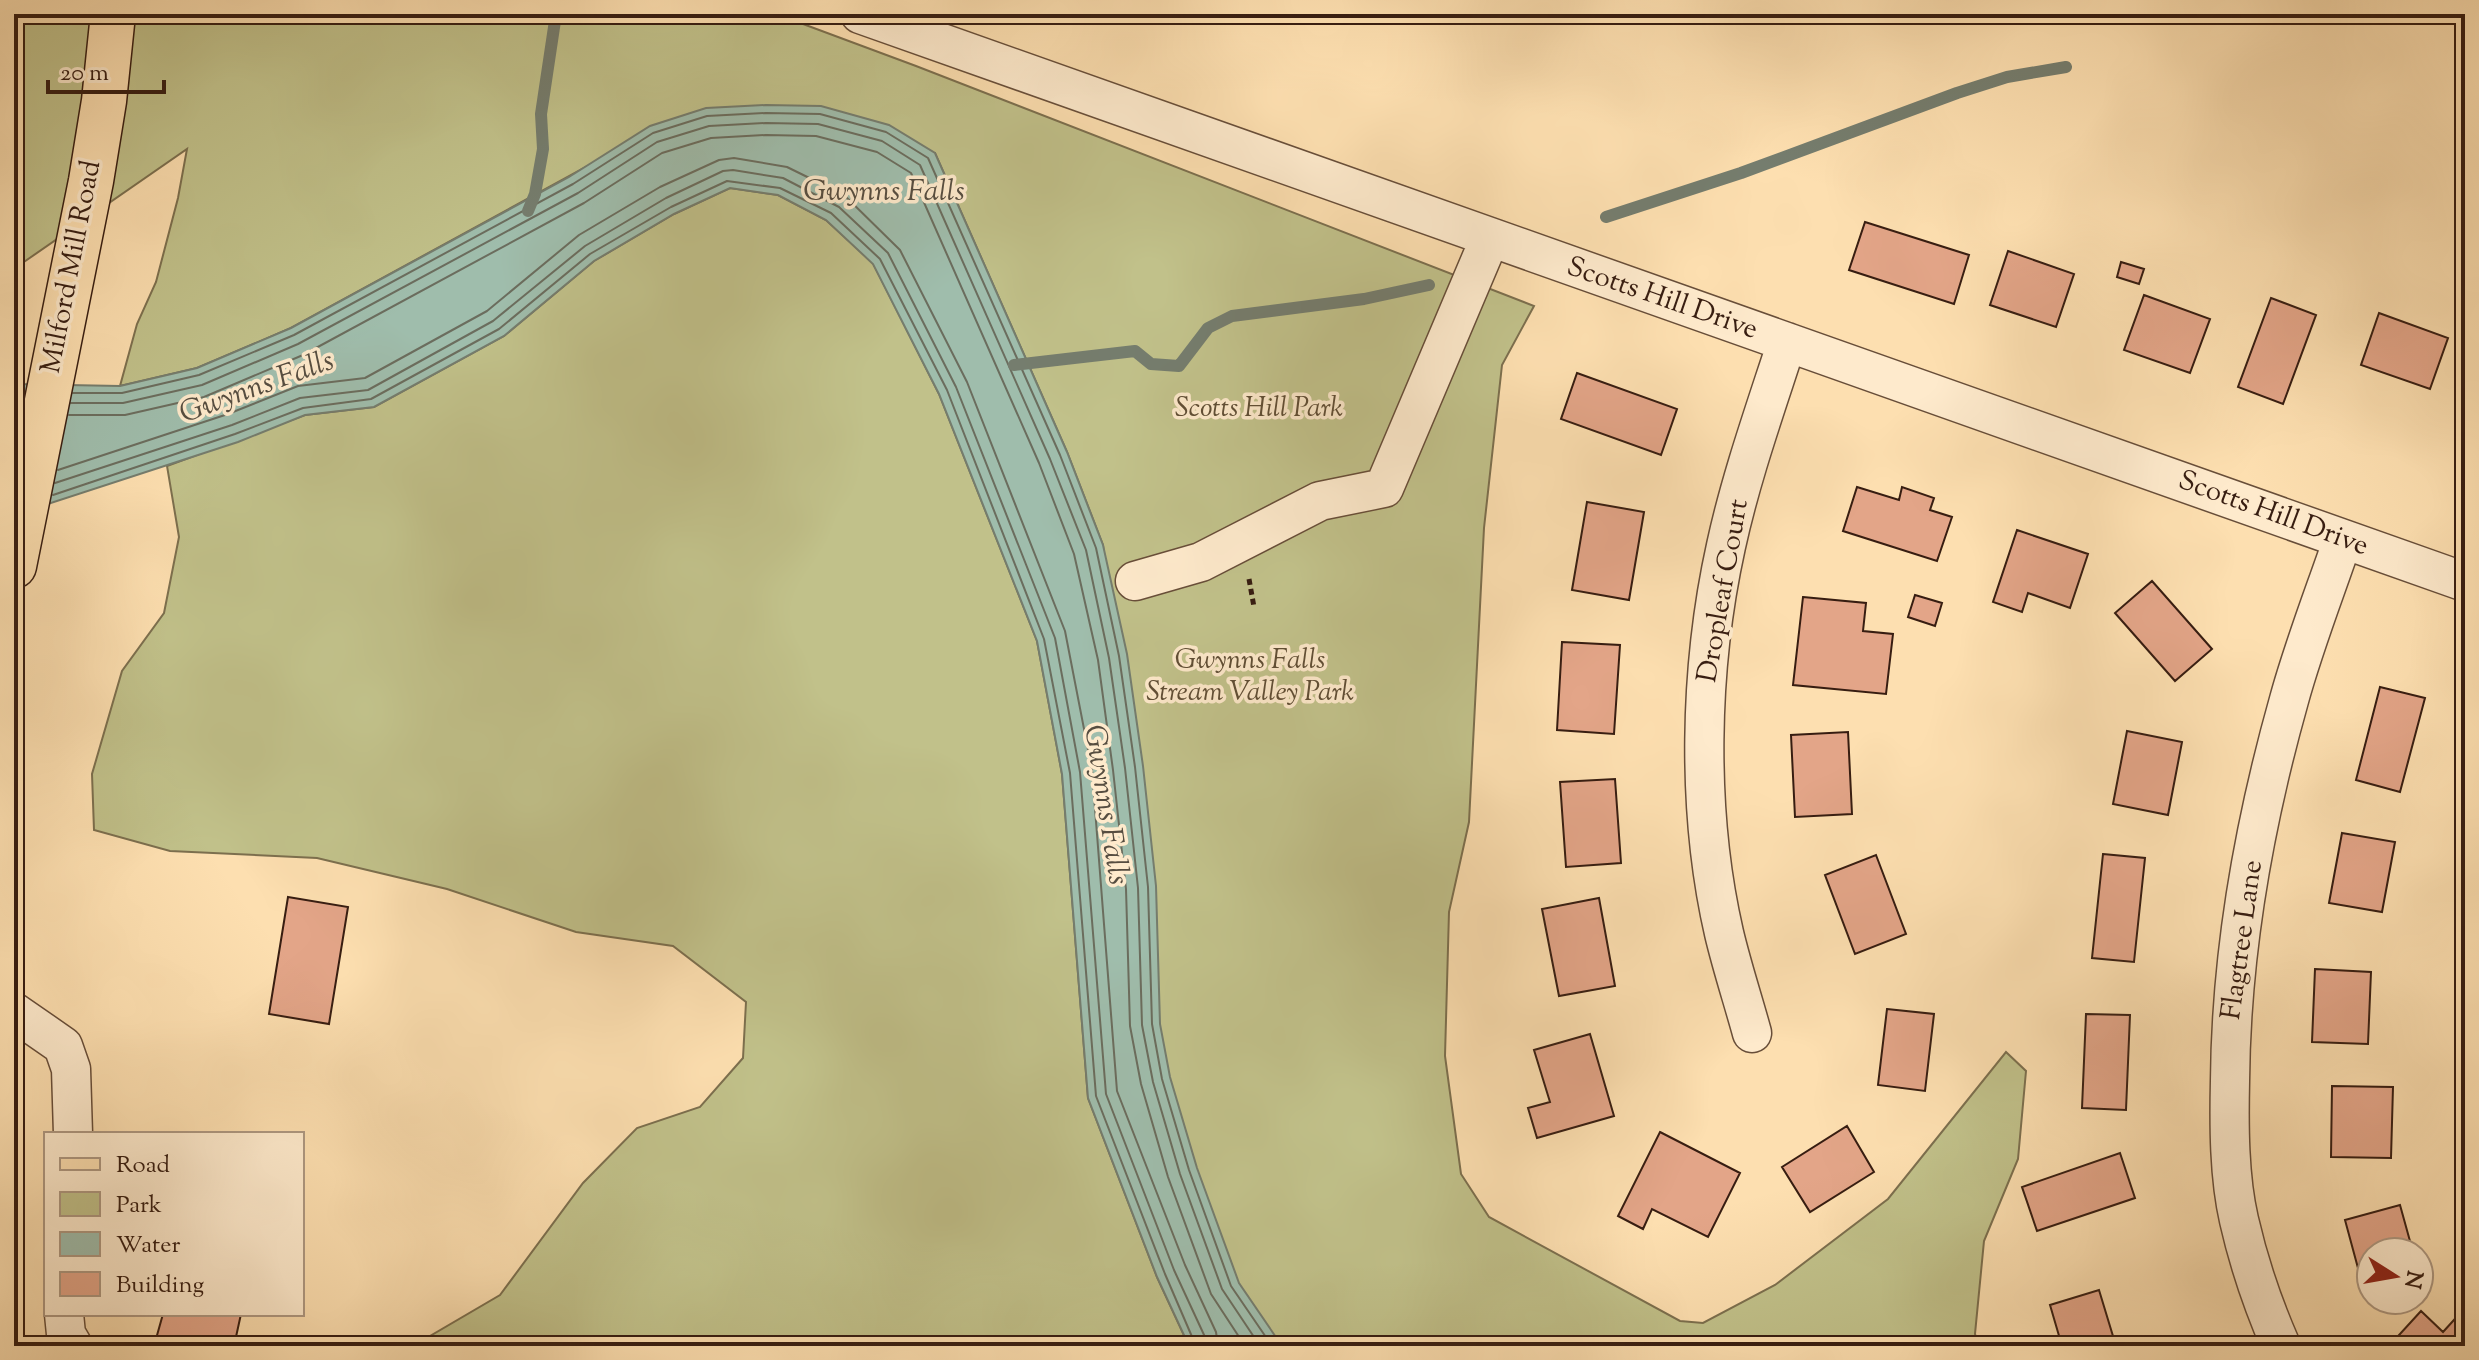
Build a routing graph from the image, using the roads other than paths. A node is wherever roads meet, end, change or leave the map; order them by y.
1 (113, 14) edge
2 (860, 14) edge
3 (1490, 238) junction
4 (1787, 342) junction
5 (2343, 539) junction
6 (18, 547) edge
7 (1135, 581) dead end
8 (2465, 582) edge
9 (14, 1012) edge
10 (1752, 1033) dead end
11 (73, 1132) edge
12 (64, 1316) edge
13 (73, 1346) edge
14 (2281, 1346) edge

1 - 6 main road, Milford Mill Road
2 - 3 street, Scotts Hill Drive
3 - 4 street, Scotts Hill Drive
3 - 7 street
4 - 5 street, Scotts Hill Drive
4 - 10 street, Dropleaf Court
5 - 8 street, Scotts Hill Drive
5 - 14 street, Flagtree Lane
9 - 11 street
12 - 13 street

